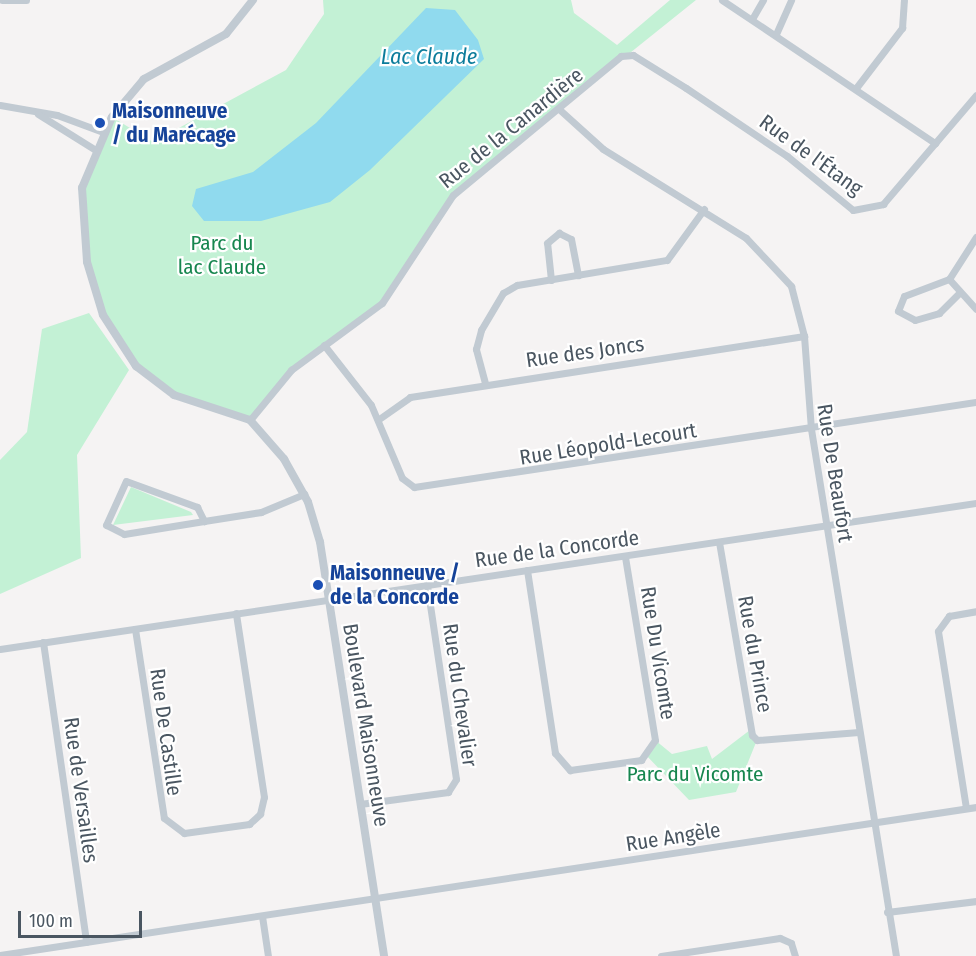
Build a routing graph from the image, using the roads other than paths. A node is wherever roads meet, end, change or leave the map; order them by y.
1 (2, 0) edge
2 (26, 0) edge
3 (253, 0) edge
4 (722, 0) edge
5 (763, 0) edge
6 (791, 0) edge
7 (904, 0) edge
8 (752, 19) junction
9 (776, 34) junction
10 (633, 55) joint
11 (856, 88) junction
12 (976, 95) edge
13 (0, 105) edge
14 (560, 110) junction
15 (36, 112) junction
16 (102, 132) junction
17 (935, 143) junction
18 (94, 149) junction
19 (705, 208) junction
20 (976, 237) edge
21 (578, 275) junction
22 (949, 279) junction
23 (551, 280) junction
24 (958, 294) junction
25 (976, 309) edge
26 (804, 336) junction
27 (324, 345) junction
28 (485, 383) junction
29 (976, 402) edge
30 (379, 419) junction
31 (250, 420) junction
32 (811, 429) junction
33 (304, 494) junction
34 (976, 503) edge
35 (204, 521) junction
36 (826, 526) junction
37 (719, 542) junction
38 (625, 556) junction
39 (527, 570) junction
40 (427, 584) junction
41 (329, 599) junction
42 (976, 611) edge
43 (236, 613) junction
44 (135, 628) junction
45 (43, 642) junction
46 (0, 649) edge
47 (859, 732) junction
48 (360, 804) junction
49 (976, 807) edge
50 (966, 808) junction
51 (873, 823) junction
52 (375, 898) junction
53 (976, 901) edge
54 (887, 912) junction
55 (262, 915) junction
56 (86, 942) junction
57 (0, 955) edge
58 (268, 956) edge
59 (384, 956) edge
60 (660, 956) edge
61 (795, 956) edge
62 (896, 956) edge

1 - 2 street
3 - 16 street, Boulevard Maisonneuve
4 - 8 street
5 - 8 street
6 - 9 street
7 - 11 street
8 - 9 street
9 - 11 street
10 - 14 street, Rue de la Canardière
10 - 17 street, Rue de l'Étang
11 - 17 street
12 - 17 street, Rue de l'Étang
13 - 15 street
14 - 19 street, Rue De Beaufort
14 - 27 street, Rue de la Canardière
15 - 16 street
15 - 18 street
16 - 18 street, Boulevard Maisonneuve
18 - 31 street, Boulevard Maisonneuve
19 - 21 street
19 - 26 street, Rue De Beaufort
20 - 22 street
21 - 23 street
21 - 23 street
22 - 24 street
22 - 24 street
23 - 28 street
24 - 25 street
26 - 28 street, Rue des Joncs
26 - 32 street, Rue De Beaufort
27 - 30 street, Rue Léopold-Lecourt
27 - 31 street, Rue de la Canardière
28 - 30 street, Rue des Joncs
29 - 32 street, Rue Léopold-Lecourt
30 - 32 street, Rue Léopold-Lecourt
31 - 33 street, Boulevard Maisonneuve
32 - 36 street, Rue De Beaufort
33 - 35 street
33 - 41 street, Boulevard Maisonneuve
34 - 36 street, Rue de la Concorde
35 - 35 street
36 - 37 street, Rue de la Concorde
36 - 47 street, Rue De Beaufort
37 - 38 street, Rue de la Concorde
37 - 47 street, Rue du Prince
38 - 39 street, Rue de la Concorde
38 - 39 street, Rue Du Vicomte
39 - 40 street, Rue de la Concorde
40 - 41 street, Rue de la Concorde
40 - 48 street, Rue du Chevalier
41 - 43 street, Rue de la Concorde
41 - 48 street, Boulevard Maisonneuve
42 - 50 street
43 - 44 street, Rue de la Concorde
43 - 44 street, Rue De Castille
44 - 45 street, Rue de la Concorde
45 - 46 street, Rue de la Concorde
45 - 56 street, Rue de Versailles
47 - 51 street, Rue De Beaufort
48 - 52 street, Boulevard Maisonneuve
49 - 50 street, Rue Angèle
50 - 51 street, Rue Angèle
51 - 52 street, Rue Angèle
51 - 54 street, Rue De Beaufort
52 - 55 street, Rue Angèle
52 - 59 street, Boulevard Maisonneuve
53 - 54 street
54 - 62 street, Rue De Beaufort
55 - 56 street, Rue Angèle
55 - 58 street
56 - 57 street, Rue Angèle
60 - 61 street

